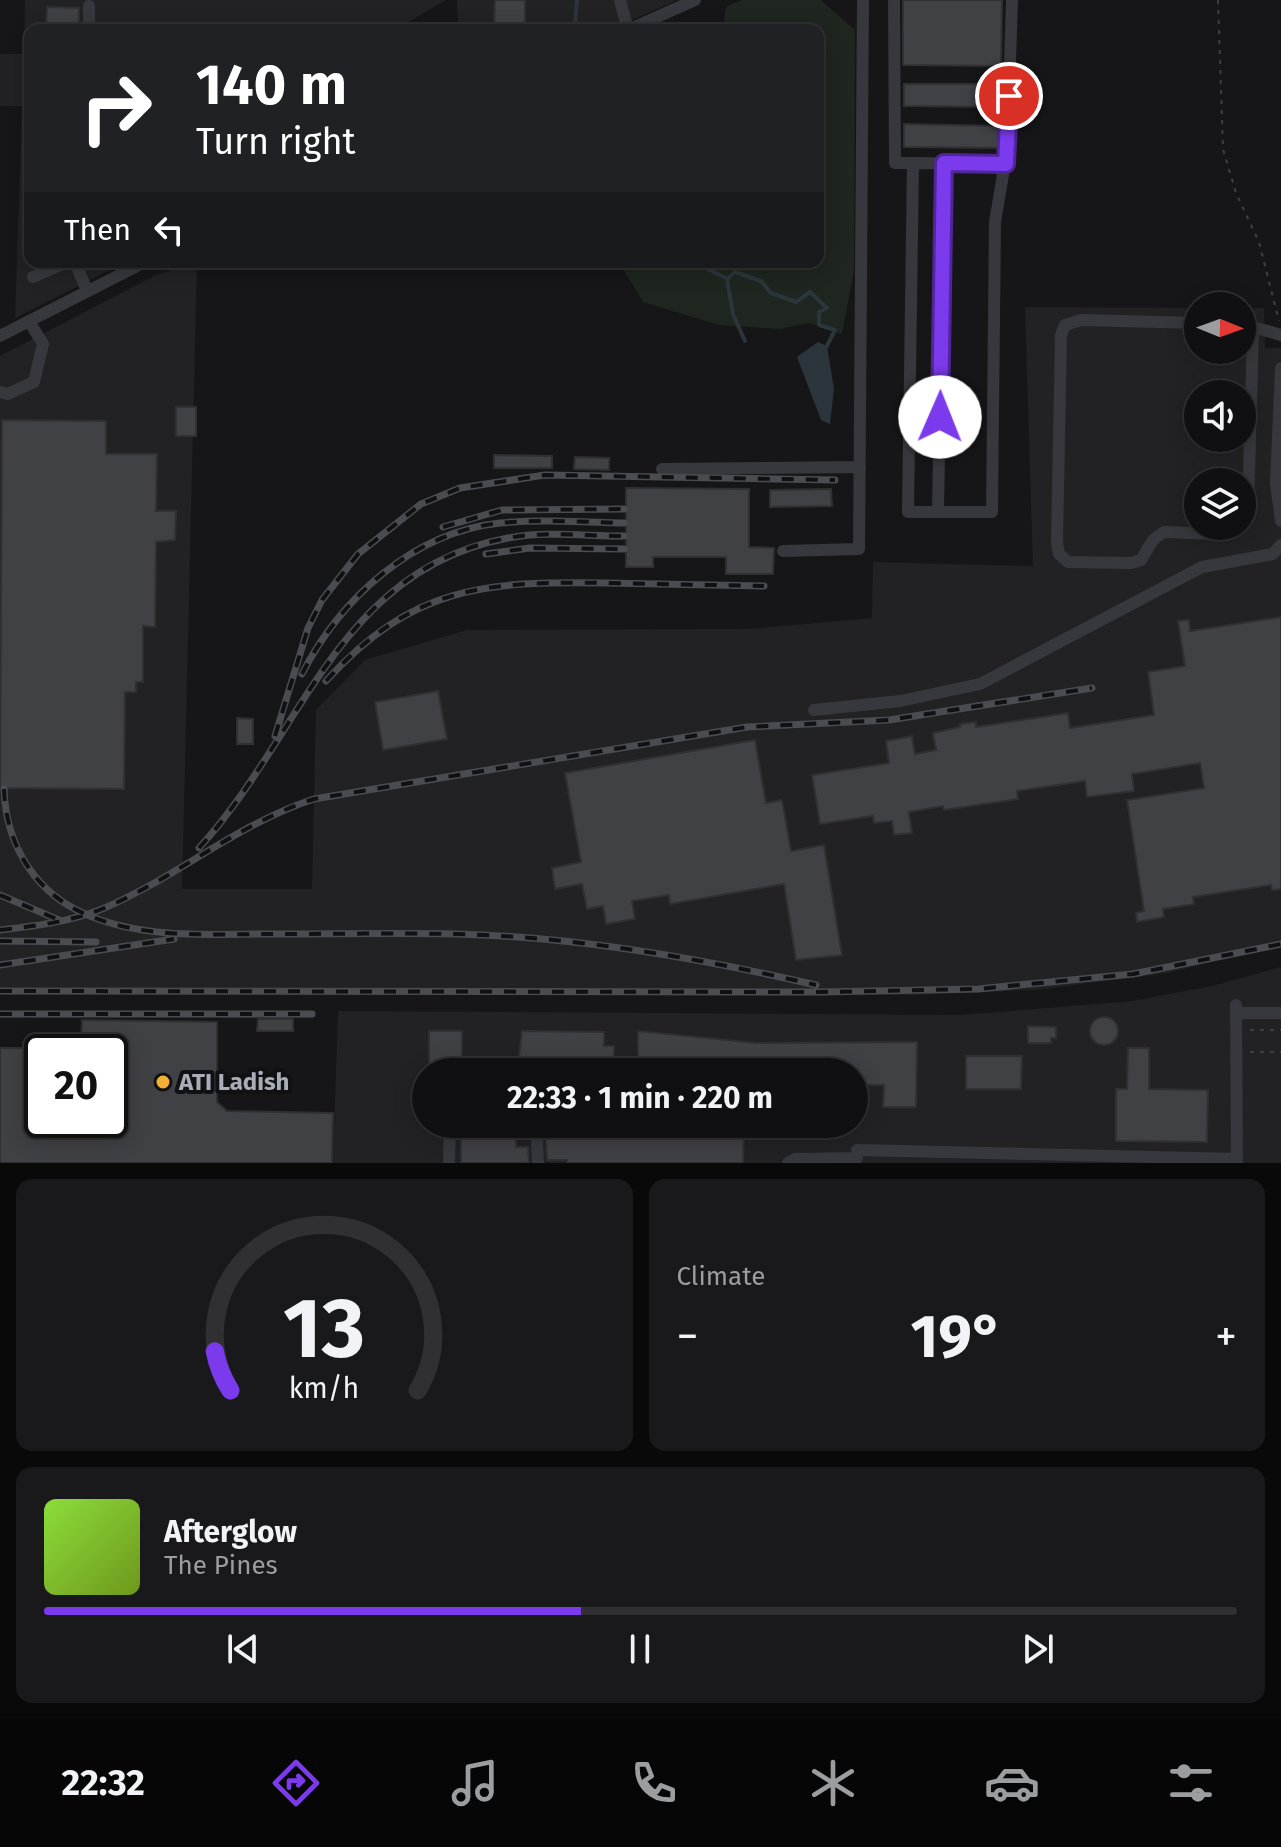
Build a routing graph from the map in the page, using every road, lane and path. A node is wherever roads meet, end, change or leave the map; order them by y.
1 (620, 0) edge
2 (695, 0) edge
3 (863, 0) edge
4 (894, 0) edge
5 (1012, 0) edge
6 (1218, 0) edge
7 (89, 6) dead end
8 (89, 24) edge
9 (626, 24) edge
10 (641, 24) edge
11 (913, 163) junction
12 (944, 163) junction
13 (1006, 164) junction
14 (53, 268) edge
15 (77, 268) edge
16 (129, 268) edge
17 (33, 277) dead end
18 (87, 291) junction
19 (29, 321) junction
20 (1184, 323) edge
21 (1281, 325) edge
22 (1256, 328) edge
23 (1281, 335) edge
24 (0, 336) edge
25 (1248, 364) edge
26 (1281, 368) edge
27 (0, 392) edge
28 (860, 467) junction
29 (1248, 468) edge
30 (662, 469) dead end
31 (938, 512) junction
32 (1281, 521) edge
33 (1184, 533) edge
34 (1281, 545) edge
35 (783, 551) dead end
36 (814, 710) dead end
37 (1281, 1013) edge
38 (1244, 1030) dead end
39 (1281, 1030) edge
40 (1244, 1052) dead end
41 (1281, 1052) edge
42 (450, 1138) edge
43 (537, 1138) edge
44 (857, 1157) edge
45 (1237, 1161) edge
46 (449, 1163) edge
47 (538, 1163) edge
48 (788, 1163) edge
49 (1027, 1163) edge
50 (1094, 1163) edge

1 - 9 street
2 - 10 street
3 - 28 street
4 - 11 street
5 - 13 street
6 - 21 path
7 - 8 street
11 - 12 street
11 - 31 street
12 - 13 street
12 - 31 street
13 - 31 street
14 - 17 street
15 - 18 street
16 - 18 street
18 - 19 street
19 - 24 street
19 - 27 street
20 - 33 street
22 - 23 street
25 - 29 street
26 - 32 street
28 - 30 street
28 - 35 street
34 - 36 street
37 - 45 street
38 - 39 path
40 - 41 path
42 - 46 street
43 - 47 street
44 - 45 street
44 - 48 street
49 - 50 street

